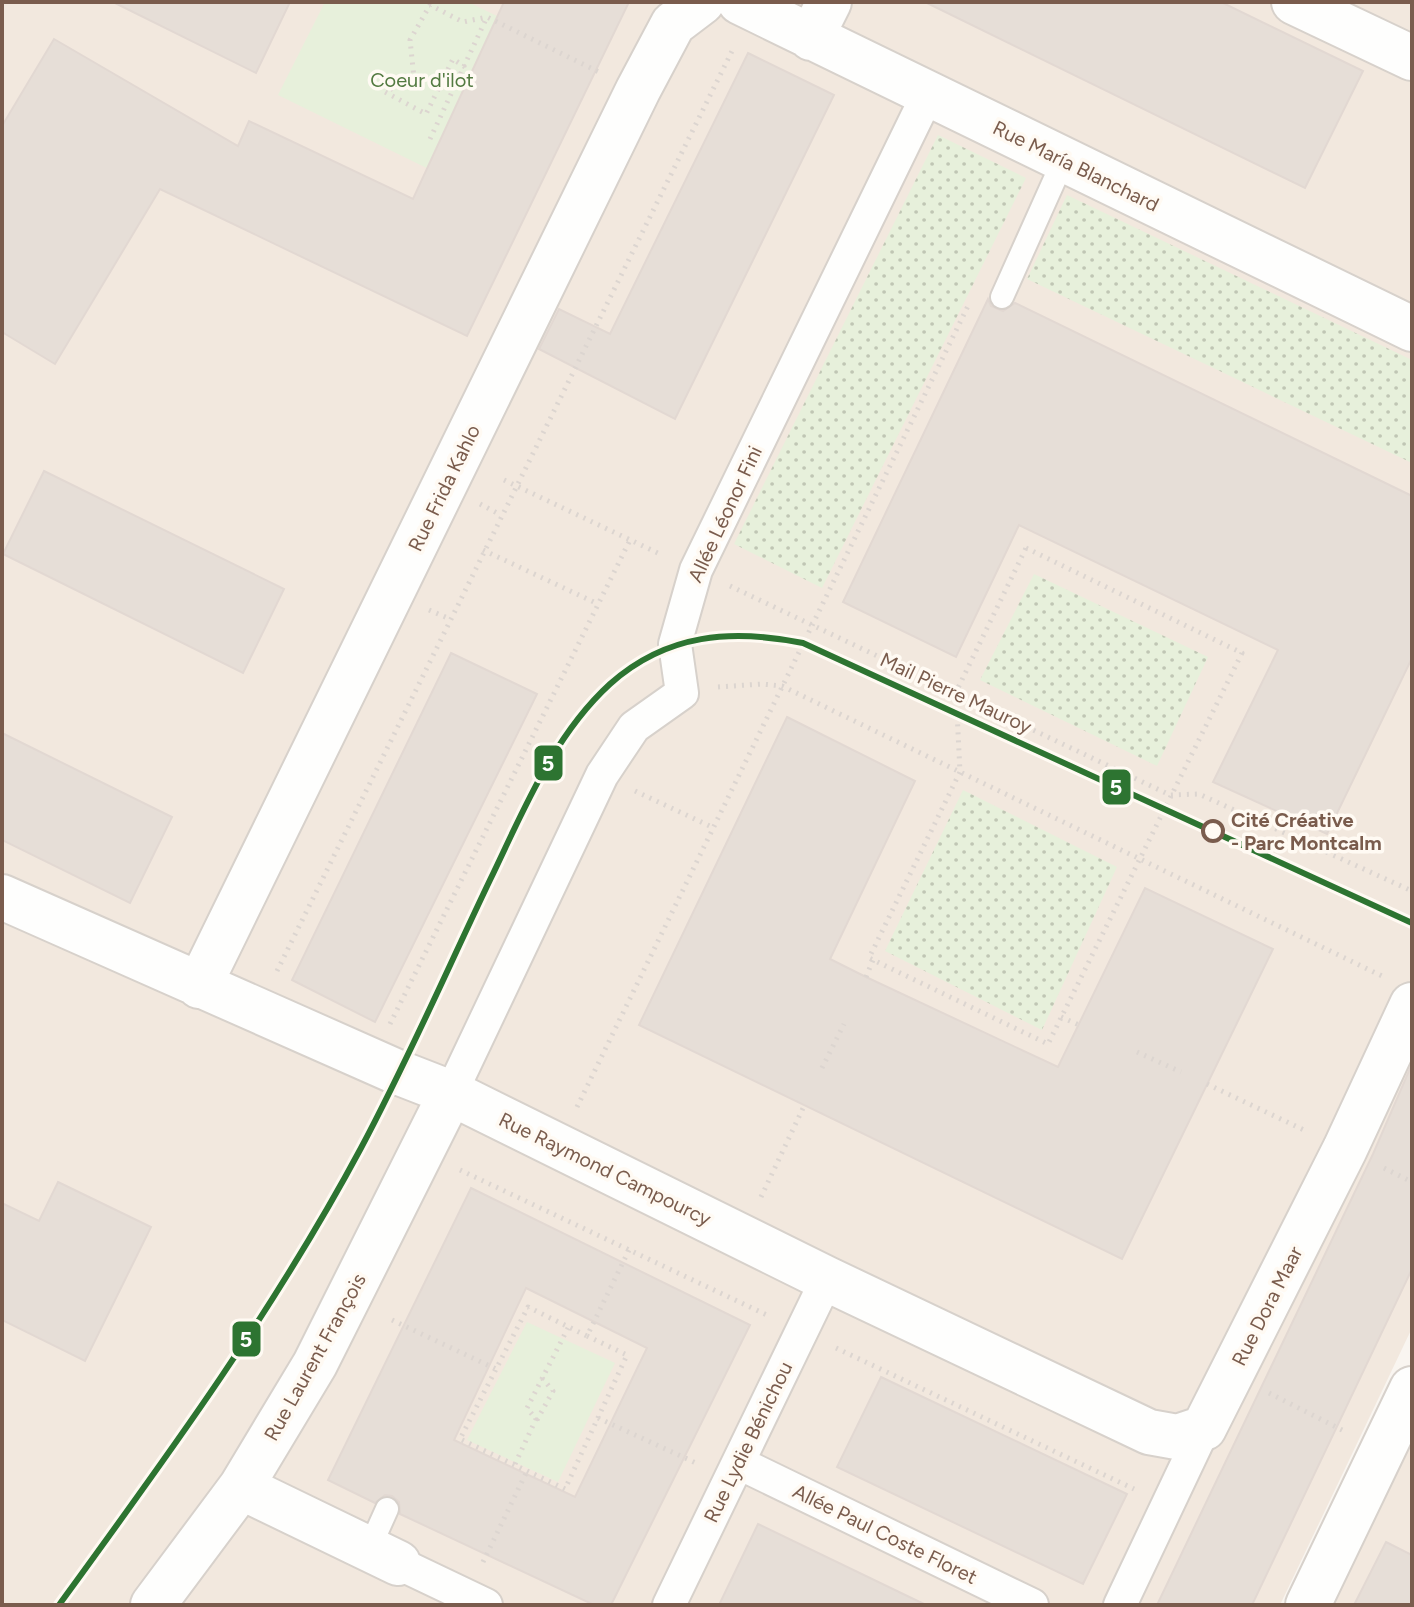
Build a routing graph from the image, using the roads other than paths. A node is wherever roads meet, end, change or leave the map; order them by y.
1 (702, 2) edge
2 (1294, 2) edge
3 (747, 5) edge
4 (820, 20) edge
5 (1412, 58) edge
6 (928, 94) junction
7 (1063, 161) junction
8 (1004, 292) road end
9 (1412, 329) edge
10 (2, 897) edge
11 (199, 986) junction
12 (1398, 991) edge
13 (451, 1093) junction
14 (827, 1279) junction
15 (1412, 1389) edge
16 (1204, 1428) junction
17 (739, 1463) junction
18 (241, 1487) junction
19 (387, 1509) dead end
20 (383, 1556) junction
21 (153, 1605) edge
22 (486, 1605) edge
23 (669, 1605) edge
24 (1032, 1605) edge
25 (1120, 1605) edge
26 (1308, 1605) edge

1 - 11 street, Rue Frida Kahlo
2 - 5 street
3 - 4 street, Rue María Blanchard
4 - 6 street, Rue María Blanchard
6 - 7 street, Rue María Blanchard
6 - 13 street, Allée Léonor Fini
7 - 8 lane
7 - 9 street, Rue María Blanchard
10 - 11 street, Rue Raymond Campourcy
11 - 13 street, Rue Raymond Campourcy
12 - 16 street, Rue Dora Maar
13 - 14 street, Rue Raymond Campourcy
13 - 18 street, Rue Laurent François
14 - 16 street, Rue Raymond Campourcy
14 - 17 street, Rue Lydie Bénichou
15 - 26 street
16 - 25 street, Rue Dora Maar
17 - 23 street, Rue Lydie Bénichou
17 - 24 street, Allée Paul Coste Floret
18 - 20 street
18 - 21 street, Rue Laurent François
19 - 20 lane
20 - 22 street

